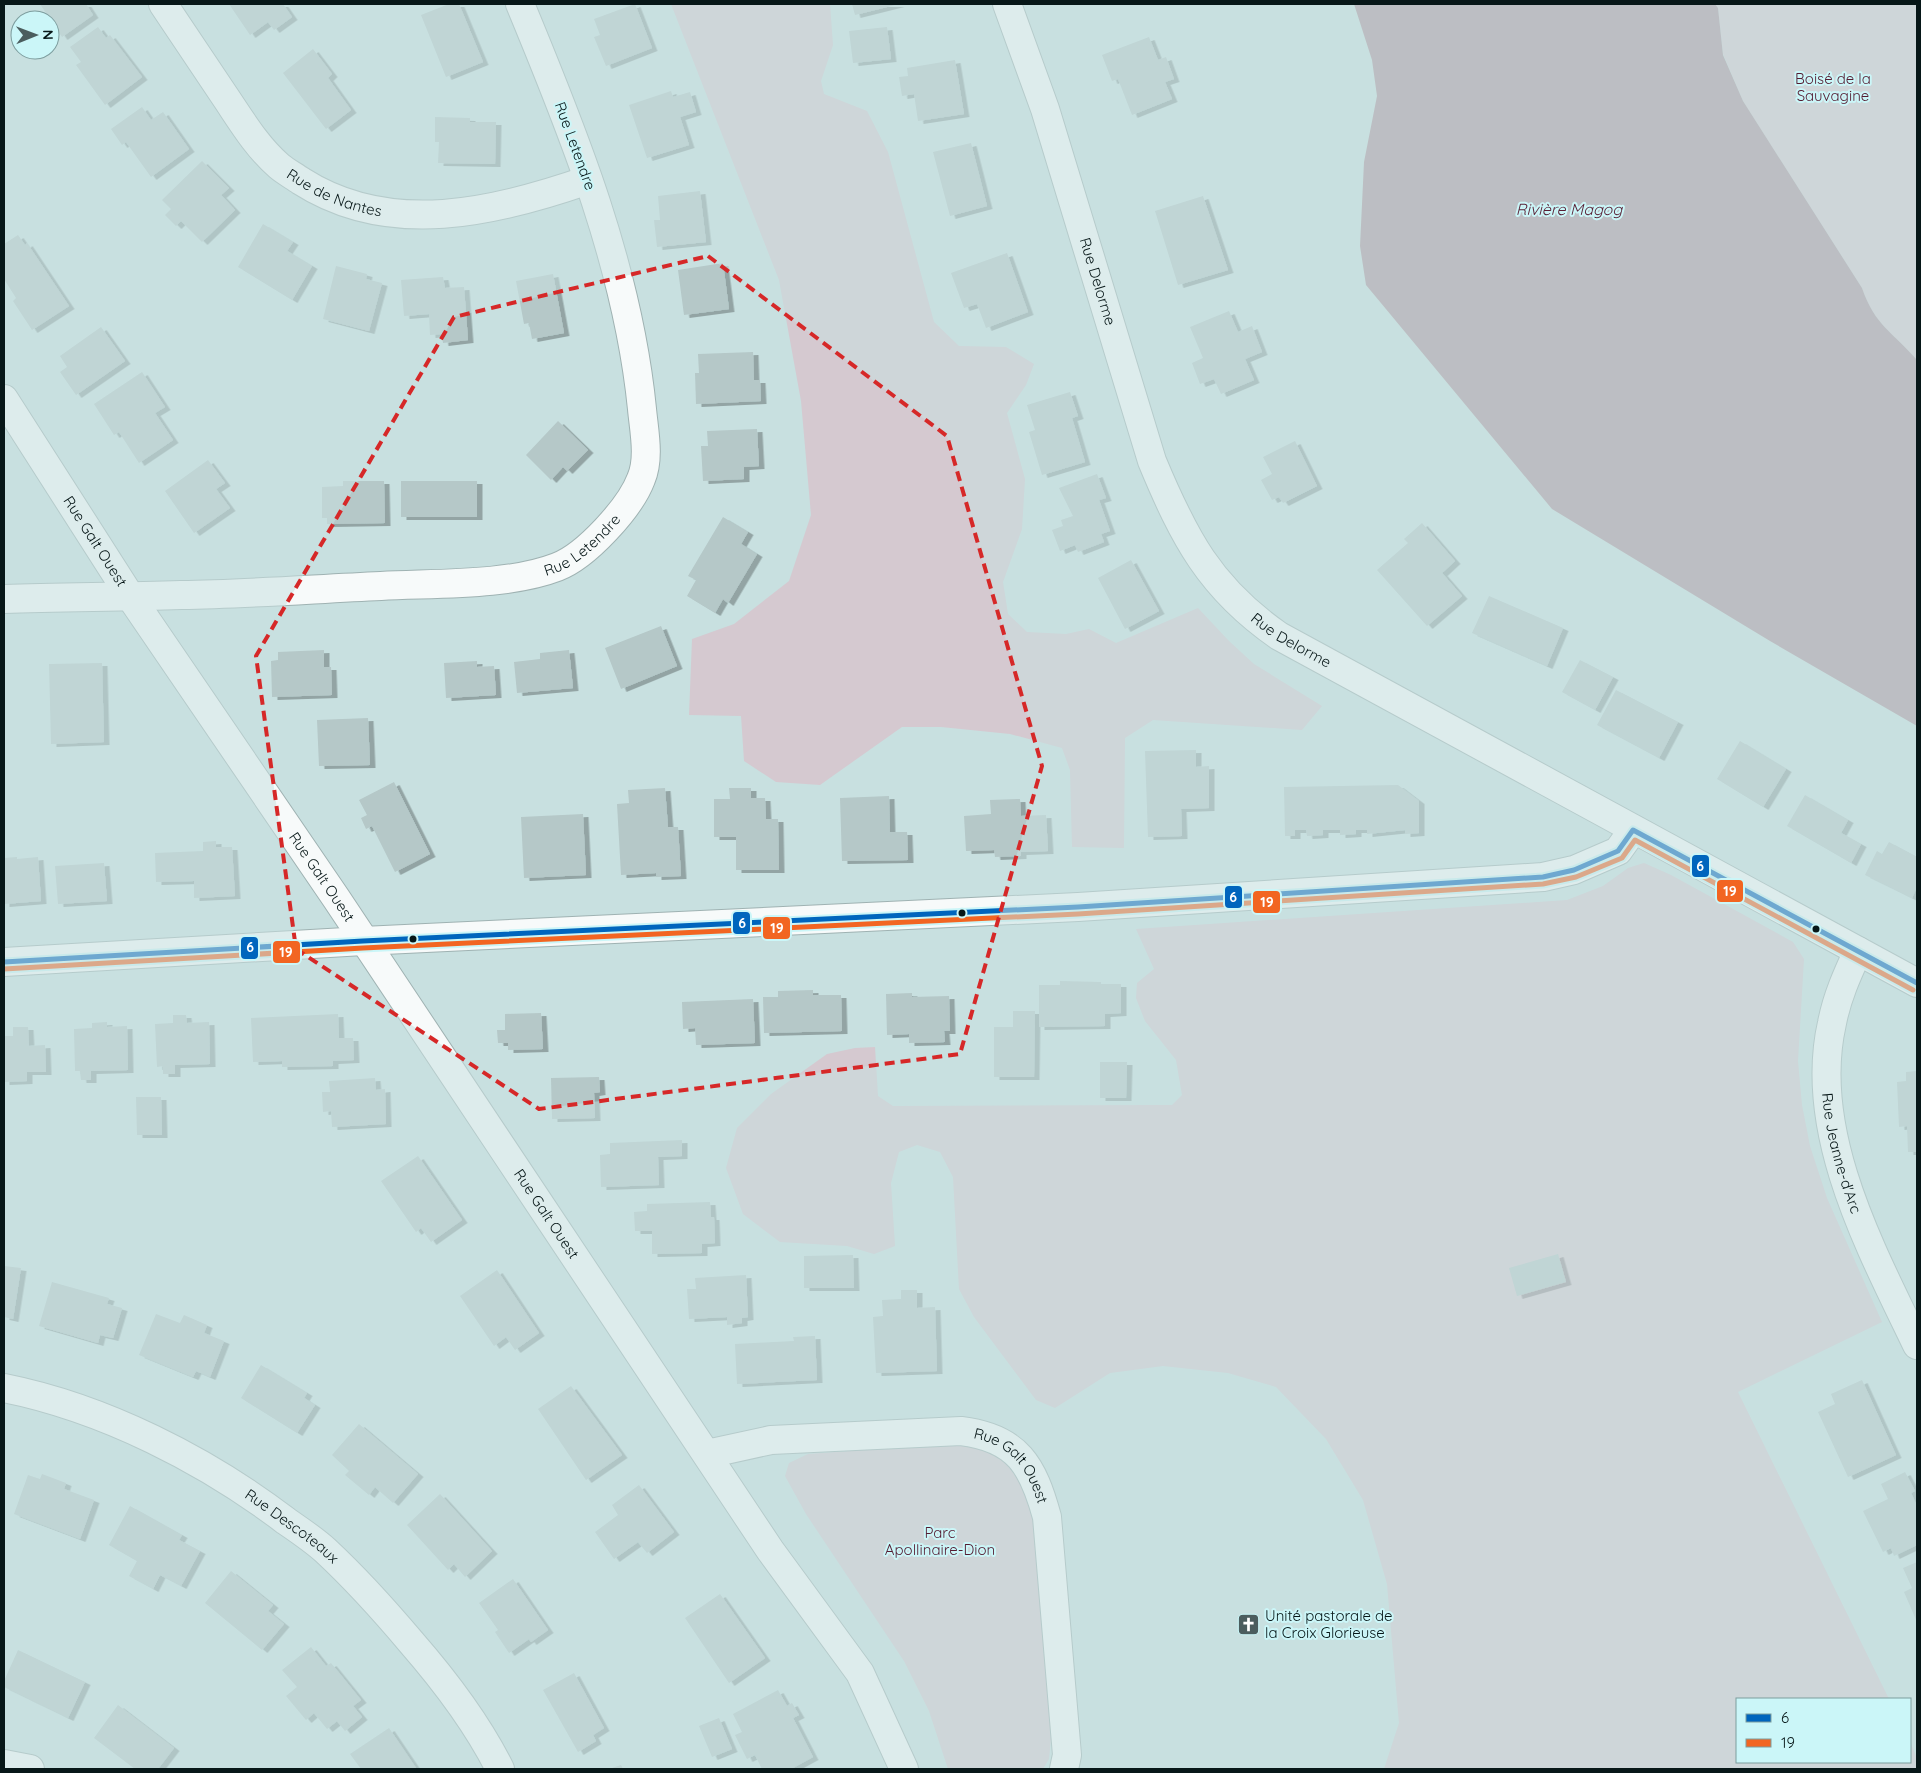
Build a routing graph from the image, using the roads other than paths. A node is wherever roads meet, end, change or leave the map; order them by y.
1 (163, 4) edge
2 (520, 4) edge
3 (1007, 4) edge
4 (588, 180) junction
5 (4, 399) edge
6 (130, 596) junction
7 (4, 599) edge
8 (1633, 830) junction
9 (363, 942) junction
10 (1858, 951) junction
11 (4, 962) edge
12 (1917, 983) edge
13 (1917, 1345) edge
14 (4, 1388) edge
15 (707, 1454) junction
16 (4, 1764) edge
17 (30, 1769) edge
18 (500, 1769) edge
19 (904, 1769) edge
20 (1064, 1769) edge

1 - 4 street, Rue de Nantes
2 - 4 street, Rue Letendre
3 - 8 street, Rue Delorme
4 - 6 street, Rue Letendre
5 - 6 street, Rue Galt Ouest
6 - 7 street, Rue Letendre
6 - 9 street, Rue Galt Ouest
8 - 9 street
8 - 10 street, Rue Delorme
9 - 11 street
9 - 15 street, Rue Galt Ouest
10 - 12 street, Rue Delorme
10 - 13 street, Rue Jeanne-d'Arc
14 - 18 street, Rue Descoteaux
15 - 19 street, Rue Galt Ouest
15 - 20 street, Rue Galt Ouest
16 - 17 street

